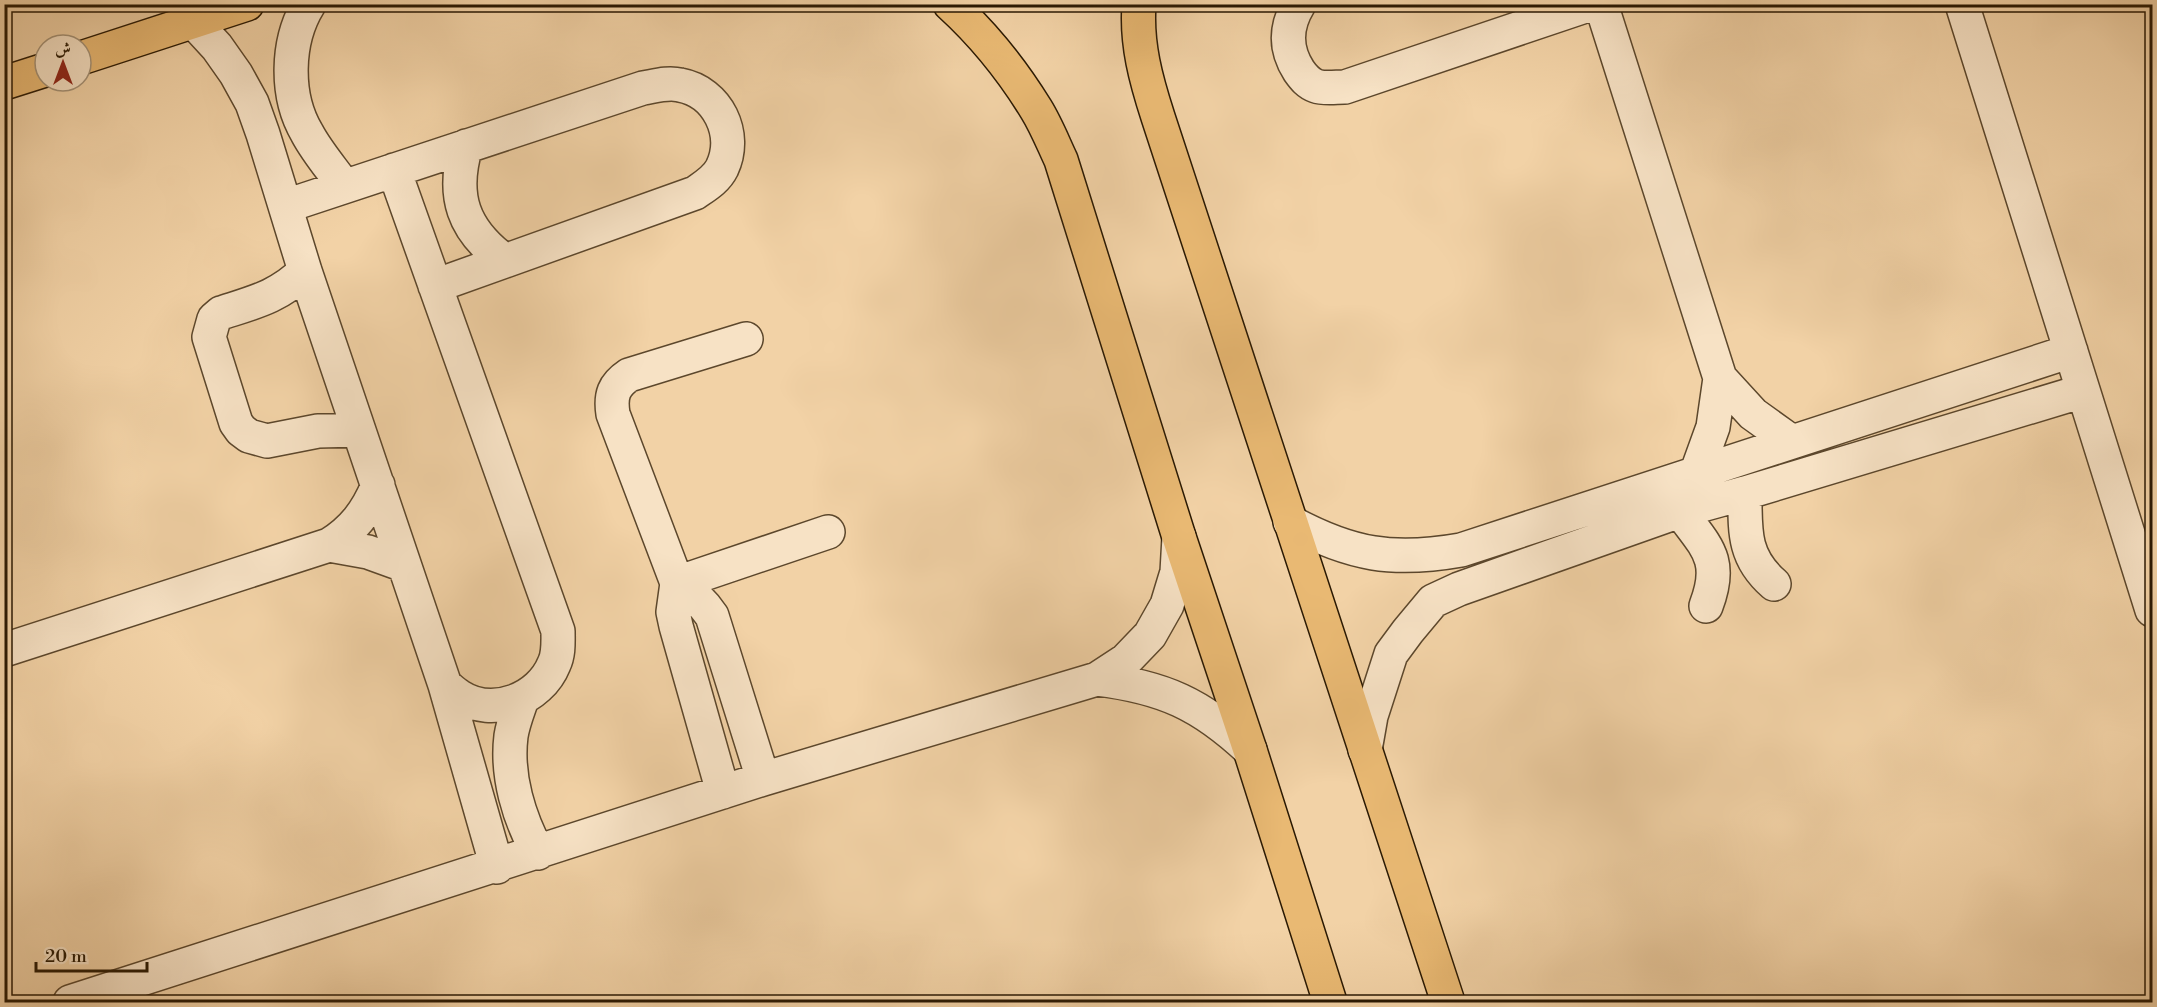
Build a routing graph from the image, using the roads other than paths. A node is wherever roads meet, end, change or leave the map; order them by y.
1 (247, 4) edge
2 (309, 4) edge
3 (950, 4) edge
4 (1139, 4) edge
5 (1299, 4) edge
6 (1591, 4) edge
7 (1601, 4) edge
8 (1962, 4) edge
9 (194, 22) junction
10 (93, 54) edge
11 (33, 74) edge
12 (4, 83) edge
13 (466, 146) junction
14 (394, 170) junction
15 (344, 186) junction
16 (286, 206) junction
17 (505, 261) junction
18 (305, 271) junction
19 (435, 286) junction
20 (746, 339) dead end
21 (2071, 351) junction
22 (1720, 378) junction
23 (2083, 391) junction
24 (358, 430) junction
25 (1792, 442) junction
26 (1696, 474) junction
27 (378, 485) junction
28 (1745, 493) junction
29 (1680, 511) junction
30 (1290, 522) junction
31 (828, 532) dead end
32 (1179, 537) junction
33 (329, 545) junction
34 (404, 565) junction
35 (677, 583) junction
36 (1774, 584) dead end
37 (1706, 606) dead end
38 (2152, 610) edge
39 (4, 650) edge
40 (1097, 679) junction
41 (445, 685) junction
42 (522, 699) junction
43 (1250, 750) junction
44 (1365, 750) junction
45 (763, 779) junction
46 (723, 792) junction
47 (538, 853) junction
48 (497, 867) junction
49 (70, 1002) edge
50 (1330, 1002) edge
51 (1448, 1002) edge

1 - 9 main road
2 - 15 lane
3 - 32 main road
4 - 30 main road
5 - 6 lane
7 - 22 lane
8 - 21 lane
9 - 10 main road
9 - 16 lane
11 - 12 main road
13 - 14 lane
13 - 17 lane
13 - 17 lane
14 - 15 lane
14 - 19 lane
15 - 16 lane
16 - 18 lane
17 - 19 lane
18 - 24 lane
18 - 24 lane
19 - 42 lane
20 - 35 lane
21 - 23 lane
21 - 25 lane
22 - 25 lane
22 - 26 lane
23 - 28 lane
23 - 38 lane
24 - 27 lane
25 - 26 lane
26 - 30 lane
27 - 33 lane
27 - 34 lane
28 - 29 lane
28 - 36 lane
29 - 37 lane
29 - 44 lane
30 - 44 main road
31 - 35 lane
32 - 40 lane
32 - 43 main road
33 - 34 lane
33 - 39 lane
34 - 41 lane
35 - 45 lane
35 - 46 lane
40 - 43 lane
40 - 45 lane
41 - 42 lane
41 - 48 lane
42 - 47 lane
43 - 50 main road
44 - 51 main road
45 - 46 lane
46 - 47 lane
47 - 48 lane
48 - 49 lane

